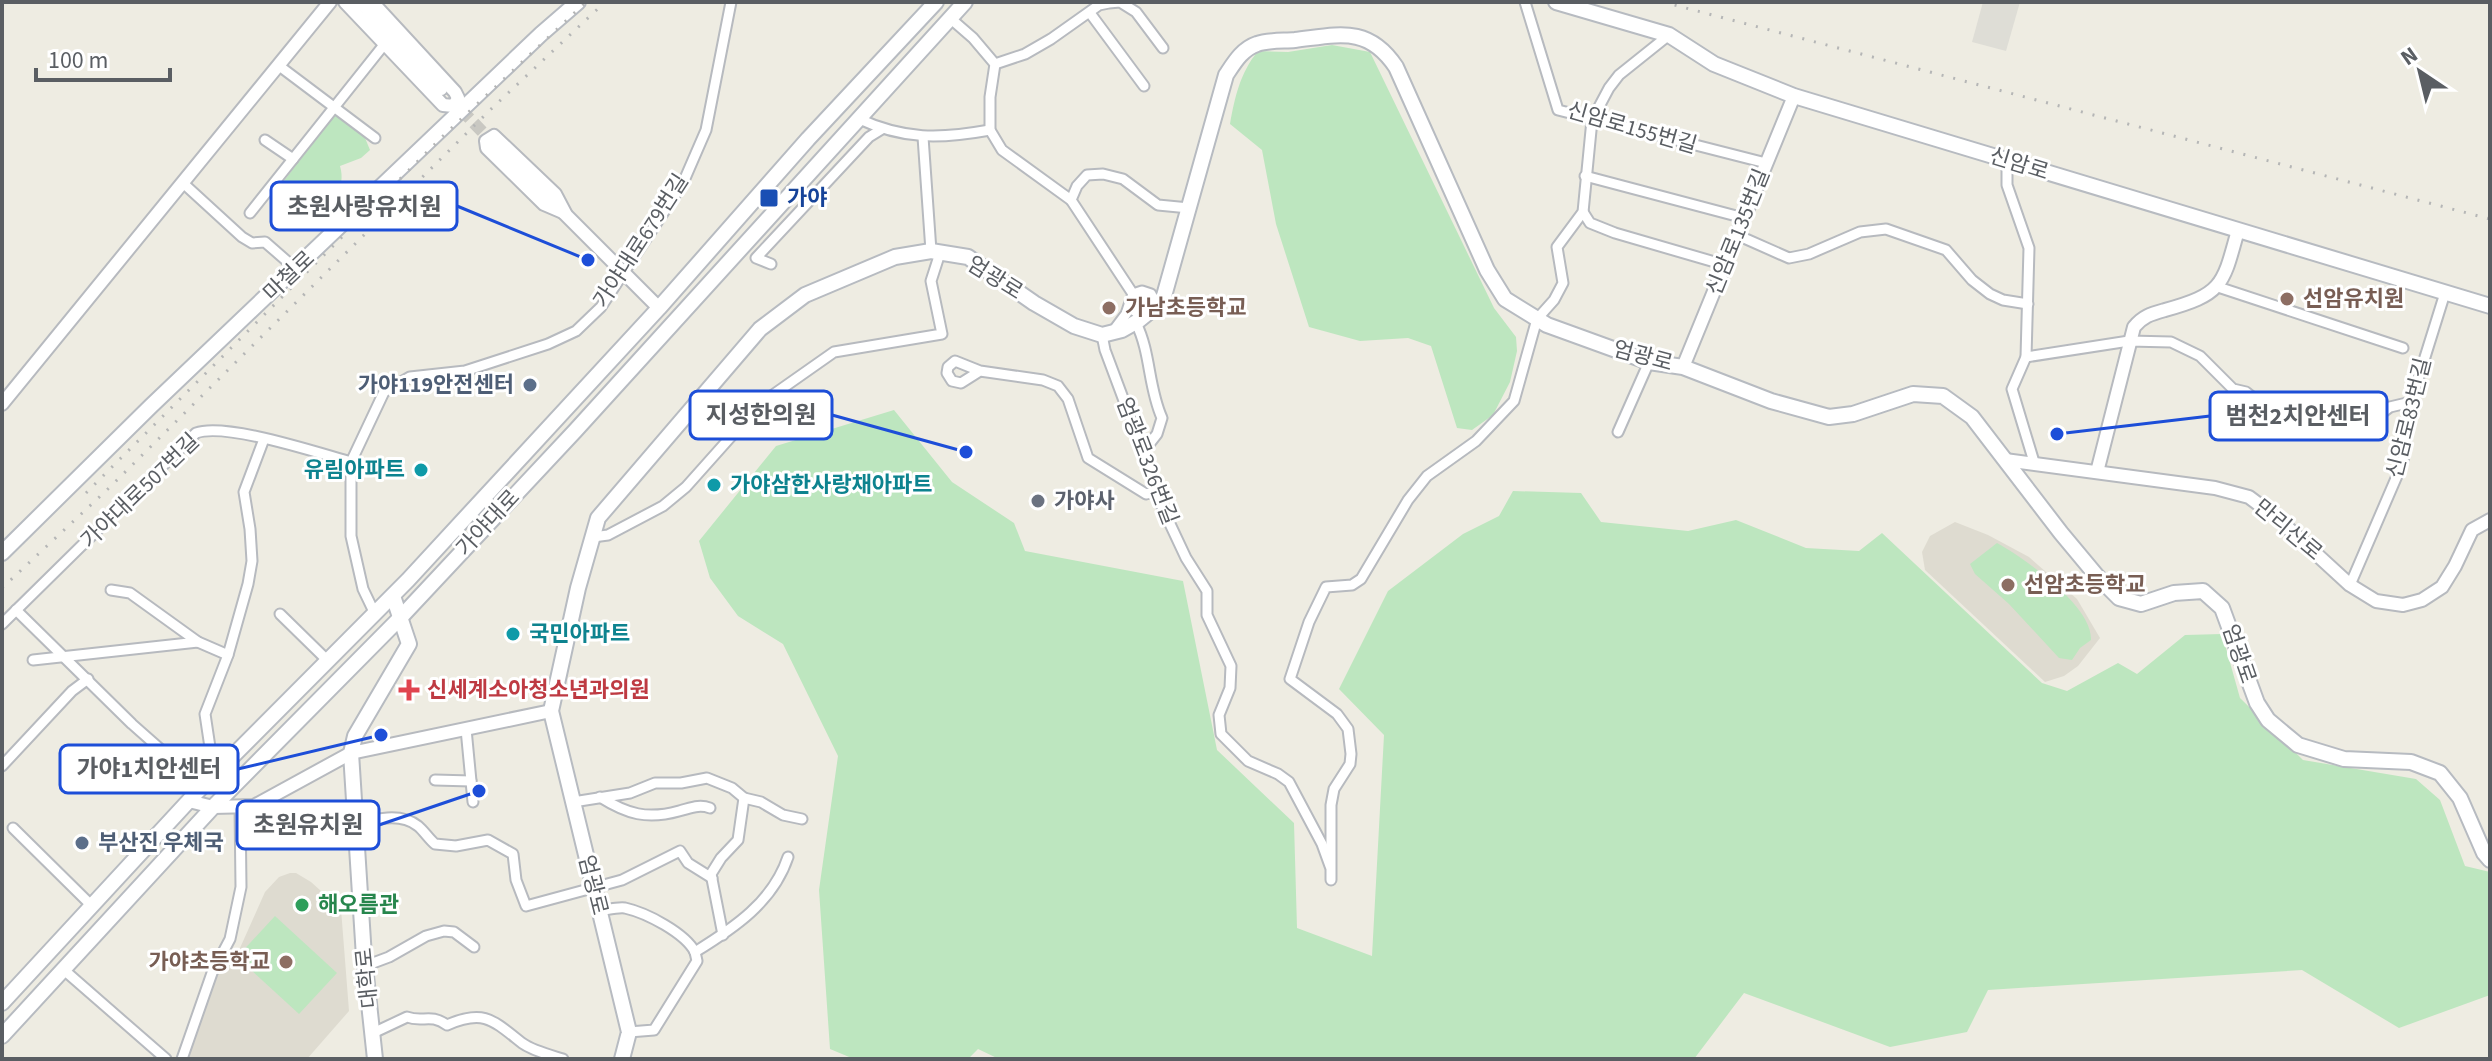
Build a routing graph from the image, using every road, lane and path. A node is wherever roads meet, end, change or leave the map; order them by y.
1 (330, 2) edge
2 (345, 2) edge
3 (360, 2) edge
4 (372, 2) edge
5 (578, 2) edge
6 (731, 2) edge
7 (936, 2) edge
8 (965, 2) edge
9 (1525, 2) edge
10 (1556, 2) edge
11 (1090, 13) junction
12 (950, 18) junction
13 (1669, 35) junction
14 (391, 36) junction
15 (1163, 48) dead end
16 (995, 64) junction
17 (278, 65) junction
18 (1144, 86) dead end
19 (1794, 96) junction
20 (456, 104) junction
21 (334, 107) junction
22 (857, 118) junction
23 (1592, 120) junction
24 (882, 129) junction
25 (990, 130) junction
26 (923, 137) junction
27 (375, 138) dead end
28 (265, 140) dead end
29 (497, 146) tunnel mouth
30 (293, 159) junction
31 (2007, 160) junction
32 (1766, 163) junction
33 (1585, 176) junction
34 (183, 183) junction
35 (1071, 200) junction
36 (1189, 208) junction
37 (1583, 212) junction
38 (250, 213) dead end
39 (565, 213) junction
40 (1744, 218) junction
41 (2238, 230) junction
42 (1737, 235) junction
43 (935, 252) junction
44 (771, 264) dead end
45 (1725, 265) junction
46 (296, 269) junction
47 (624, 274) junction
48 (1168, 285) junction
49 (2218, 287) junction
50 (2445, 293) junction
51 (1151, 294) junction
52 (1132, 298) junction
53 (2028, 304) junction
54 (2490, 306) edge
55 (659, 308) junction
56 (1150, 312) junction
57 (1537, 319) junction
58 (1136, 323) junction
59 (1107, 334) junction
60 (2129, 341) junction
61 (2403, 348) dead end
62 (2026, 357) junction
63 (1649, 362) junction
64 (1683, 367) junction
65 (980, 371) junction
66 (2411, 402) junction
67 (2, 404) edge
68 (1618, 432) dead end
69 (264, 439) junction
70 (1143, 452) junction
71 (2005, 460) junction
72 (351, 462) junction
73 (2034, 462) junction
74 (2097, 472) junction
75 (1155, 492) junction
76 (2490, 520) edge
77 (593, 537) junction
78 (2, 553) edge
79 (2350, 585) junction
80 (111, 590) dead end
81 (393, 596) junction
82 (16, 610) junction
83 (280, 614) dead end
84 (375, 614) junction
85 (400, 618) junction
86 (2, 624) edge
87 (198, 642) junction
88 (228, 655) junction
89 (65, 658) junction
90 (33, 660) dead end
91 (327, 660) junction
92 (88, 679) junction
93 (551, 711) junction
94 (463, 730) junction
95 (351, 753) junction
96 (2, 766) edge
97 (435, 780) dead end
98 (471, 781) junction
99 (192, 797) junction
100 (600, 797) junction
101 (744, 798) junction
102 (473, 802) dead end
103 (573, 802) junction
104 (240, 806) junction
105 (213, 807) junction
106 (710, 808) dead end
107 (802, 819) dead end
108 (356, 825) junction
109 (13, 828) dead end
110 (788, 857) dead end
111 (2490, 860) edge
112 (1331, 867) junction
113 (712, 878) junction
114 (1331, 880) dead end
115 (594, 889) junction
116 (92, 906) junction
117 (599, 911) junction
118 (723, 935) junction
119 (474, 947) dead end
120 (695, 952) junction
121 (365, 966) junction
122 (64, 970) junction
123 (2, 1003) edge
124 (629, 1032) junction
125 (373, 1033) junction
126 (2, 1036) edge
127 (620, 1056) edge
128 (159, 1057) edge
129 (182, 1059) edge
130 (375, 1059) edge
131 (563, 1059) edge

1 - 17 street
2 - 14 street
3 - 14 street
4 - 14 street
5 - 20 main road, 마철로
6 - 47 street, 가야대로679번길
7 - 55 main road, 가야대로
8 - 12 main road, 가야대로
9 - 23 street, 신암로155번길
10 - 13 main road, 신암로
11 - 15 street
11 - 16 street
11 - 18 street
12 - 16 street
12 - 22 main road, 가야대로
13 - 19 main road, 신암로
13 - 23 street
14 - 20 street
14 - 21 street
16 - 25 street
17 - 21 street
17 - 34 street
19 - 31 main road, 신암로
19 - 32 street, 신암로135번길
20 - 46 main road, 마철로
21 - 27 street
21 - 30 street
22 - 24 street
22 - 85 main road, 가야대로
23 - 32 street, 신암로155번길
23 - 33 street
24 - 26 street
24 - 44 street
25 - 26 street
25 - 35 street
26 - 43 street
28 - 30 street
29 - 39 street
30 - 38 street
31 - 41 main road, 신암로
31 - 53 street
32 - 40 street, 신암로135번길
33 - 37 street
33 - 40 street
34 - 46 street
34 - 67 street
35 - 36 street
35 - 52 street
36 - 48 main road, 엄광로
36 - 57 main road, 엄광로
37 - 45 street
37 - 57 street
39 - 39 street
39 - 47 street
40 - 42 street, 신암로135번길
41 - 49 street
41 - 50 main road, 신암로
42 - 45 street, 신암로135번길
42 - 53 street
43 - 59 main road, 엄광로
43 - 77 main road, 엄광로
43 - 77 street
45 - 64 street, 신암로135번길
46 - 78 main road, 마철로
47 - 55 street
47 - 72 street, 가야대로679번길
48 - 51 street
48 - 56 main road, 엄광로
49 - 60 street
49 - 61 street
50 - 54 main road, 신암로
50 - 66 street, 신암로83번길
51 - 52 street
51 - 56 street
52 - 56 street
52 - 59 street
53 - 62 street
55 - 81 main road, 가야대로
56 - 58 main road, 엄광로
57 - 63 main road, 엄광로
57 - 112 street
58 - 59 main road, 엄광로
58 - 70 street
59 - 70 street, 엄광로326번길
60 - 62 street
60 - 66 street
60 - 74 street
62 - 73 street
63 - 64 main road, 엄광로
63 - 68 street
64 - 71 main road, 엄광로
65 - 65 street
65 - 75 street
66 - 79 street, 신암로83번길
69 - 72 street, 가야대로507번길
69 - 82 street, 가야대로507번길
69 - 88 street
70 - 75 street, 엄광로326번길
71 - 73 street, 만리산로
71 - 111 main road, 엄광로
72 - 84 street, 가야대로679번길
73 - 74 street, 만리산로
74 - 79 street, 만리산로
75 - 112 street, 엄광로326번길
76 - 79 street, 만리산로
77 - 93 main road, 엄광로
80 - 87 street
81 - 84 main road, 가야대로
81 - 85 main road, 대학로
82 - 86 street, 가야대로507번길
82 - 89 street
83 - 91 street
84 - 91 main road, 가야대로
85 - 95 main road, 대학로
85 - 105 main road, 가야대로
87 - 88 street
87 - 89 street
88 - 99 street
89 - 90 street
89 - 92 street
91 - 99 main road, 가야대로
92 - 96 street
92 - 99 street
93 - 94 street
93 - 103 main road, 엄광로
94 - 95 street
94 - 98 street
95 - 104 street
95 - 108 main road, 대학로
97 - 98 street
98 - 102 street
99 - 105 street
99 - 116 main road, 가야대로
100 - 101 street
100 - 103 street
100 - 106 street
101 - 107 street
101 - 113 street
103 - 115 main road, 엄광로
104 - 105 street
104 - 129 street
105 - 122 main road, 가야대로
108 - 115 street
108 - 121 main road, 대학로
109 - 116 street
110 - 118 street
112 - 114 street
113 - 115 street
113 - 118 street
115 - 117 main road, 엄광로
116 - 123 main road, 가야대로
117 - 120 street
117 - 124 main road, 엄광로
118 - 120 street
119 - 121 street
120 - 124 street
121 - 125 main road, 대학로
122 - 126 main road, 가야대로
122 - 128 street
124 - 127 main road
125 - 130 main road, 대학로
125 - 131 street

